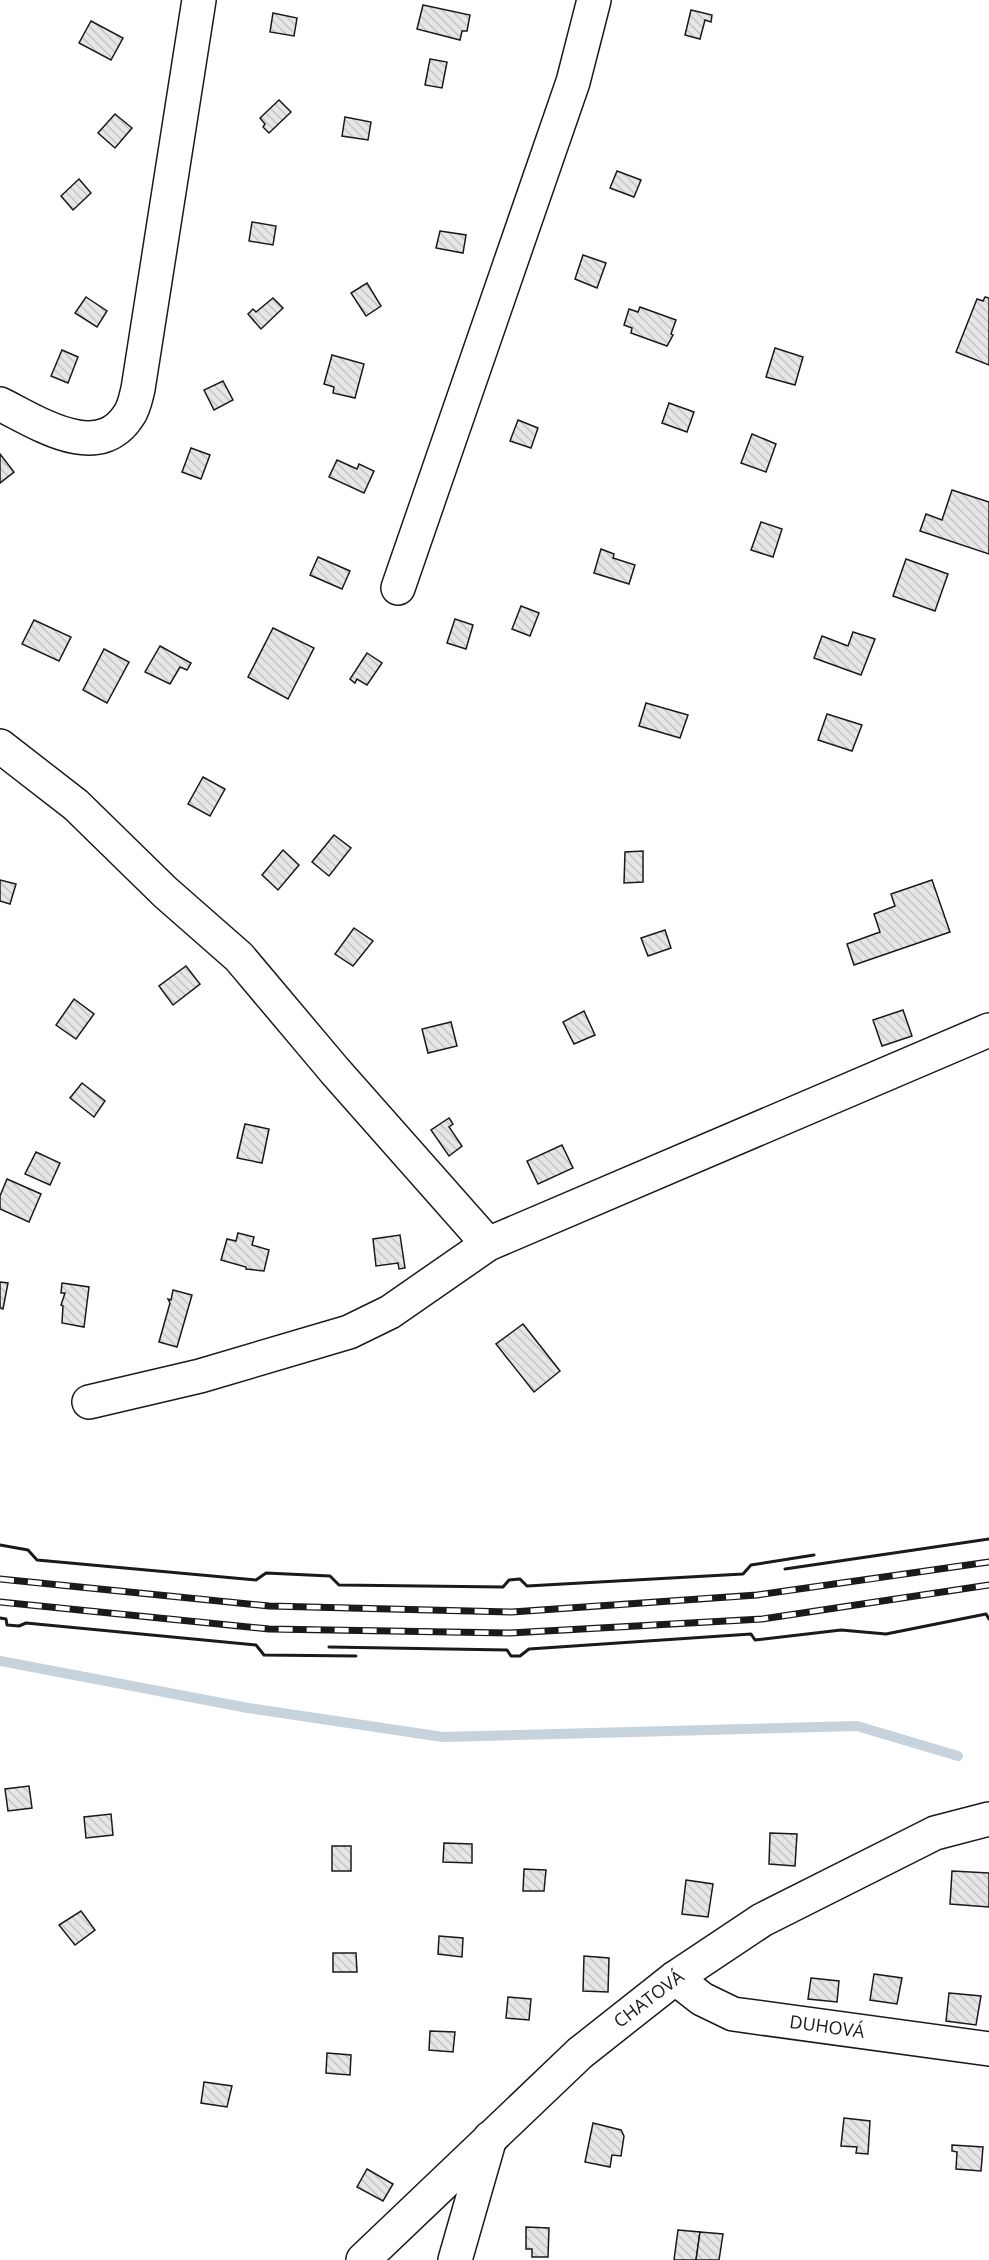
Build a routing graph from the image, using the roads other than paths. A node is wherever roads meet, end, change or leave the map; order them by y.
1 (199, 0) edge
2 (594, 0) edge
3 (0, 404) edge
4 (398, 588) dead end
5 (0, 746) edge
6 (989, 1030) edge
7 (488, 1244) junction
8 (89, 1402) dead end
9 (989, 1819) edge
10 (675, 1978) junction
11 (989, 2049) edge
12 (490, 2138) junction
13 (363, 2260) edge
14 (455, 2260) edge

1 - 3 street
2 - 4 street
5 - 7 street
6 - 7 street
7 - 8 street
9 - 10 street, CHATOVÁ
10 - 11 street, DUHOVÁ
10 - 12 street, CHATOVÁ
12 - 13 street, CHATOVÁ
12 - 14 street

